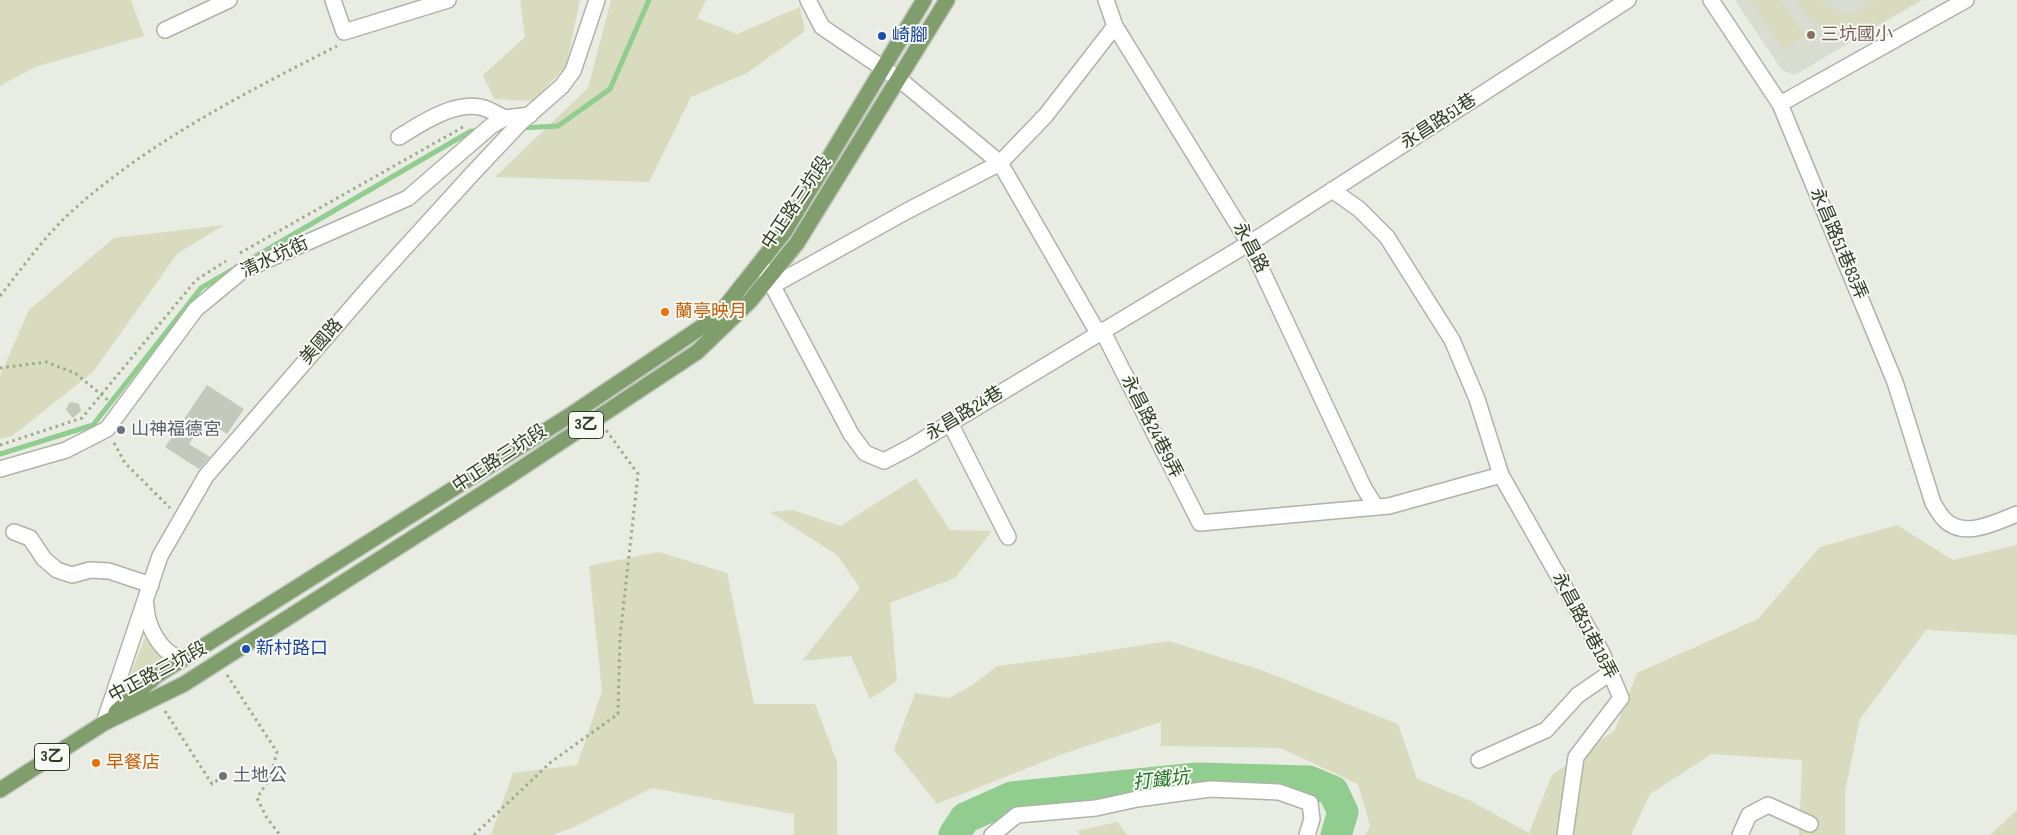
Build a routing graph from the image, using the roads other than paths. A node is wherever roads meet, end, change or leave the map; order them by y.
1 (229, 0) edge
2 (333, 0) edge
3 (448, 0) edge
4 (597, 0) edge
5 (808, 0) edge
6 (924, 0) edge
7 (947, 0) edge
8 (1106, 0) edge
9 (1628, 0) edge
10 (1711, 0) edge
11 (1966, 0) edge
12 (1115, 26) junction
13 (165, 30) dead end
14 (881, 69) junction
15 (899, 79) junction
16 (1780, 104) junction
17 (505, 118) junction
18 (526, 118) junction
19 (399, 137) dead end
20 (1000, 163) junction
21 (1332, 190) junction
22 (1249, 243) junction
23 (761, 264) junction
24 (770, 282) junction
25 (1100, 331) junction
26 (950, 423) junction
27 (0, 469) edge
28 (1501, 475) junction
29 (1376, 507) junction
30 (2017, 514) edge
31 (14, 532) dead end
32 (1008, 537) dead end
33 (151, 585) junction
34 (146, 600) junction
35 (183, 659) junction
36 (1610, 673) junction
37 (104, 723) junction
38 (1479, 760) dead end
39 (0, 790) edge
40 (1810, 824) dead end
41 (992, 835) edge
42 (1307, 835) edge
43 (1565, 835) edge
44 (1740, 835) edge

1 - 13 street
2 - 3 street
4 - 18 street, 美國路
5 - 14 street
6 - 14 main road, 中正路三坑段 / 3乙
7 - 15 main road, 中正路三坑段 / 3乙
8 - 12 street, 永昌路
9 - 21 street, 永昌路51巷
10 - 16 street, 永昌路51巷83弄
11 - 16 street
12 - 20 street
12 - 22 street, 永昌路
14 - 15 street
14 - 23 main road, 中正路三坑段 / 3乙
15 - 20 street
15 - 24 main road, 中正路三坑段 / 3乙
16 - 30 street, 永昌路51巷83弄
17 - 18 street
17 - 19 street
17 - 27 street, 清水坑街
18 - 33 street, 美國路
20 - 24 street
20 - 25 street, 永昌路24巷9弄
21 - 22 street, 永昌路51巷
21 - 28 street, 永昌路51巷18弄
22 - 25 street, 永昌路24巷
22 - 29 street, 永昌路
23 - 24 street, 永昌路24巷
23 - 35 main road, 中正路三坑段 / 3乙
24 - 26 street, 永昌路24巷
24 - 37 main road, 中正路三坑段 / 3乙
25 - 26 street, 永昌路24巷
25 - 29 street, 永昌路24巷9弄
26 - 32 street
28 - 29 street
28 - 36 street, 永昌路51巷18弄
31 - 33 street
33 - 34 street, 美國路
34 - 35 street
34 - 37 street, 美國路
35 - 37 main road, 中正路三坑段 / 3乙
36 - 38 street
36 - 43 street, 永昌路51巷18弄
37 - 39 main road, 中正路三坑段 / 3乙
40 - 44 street
41 - 42 street

